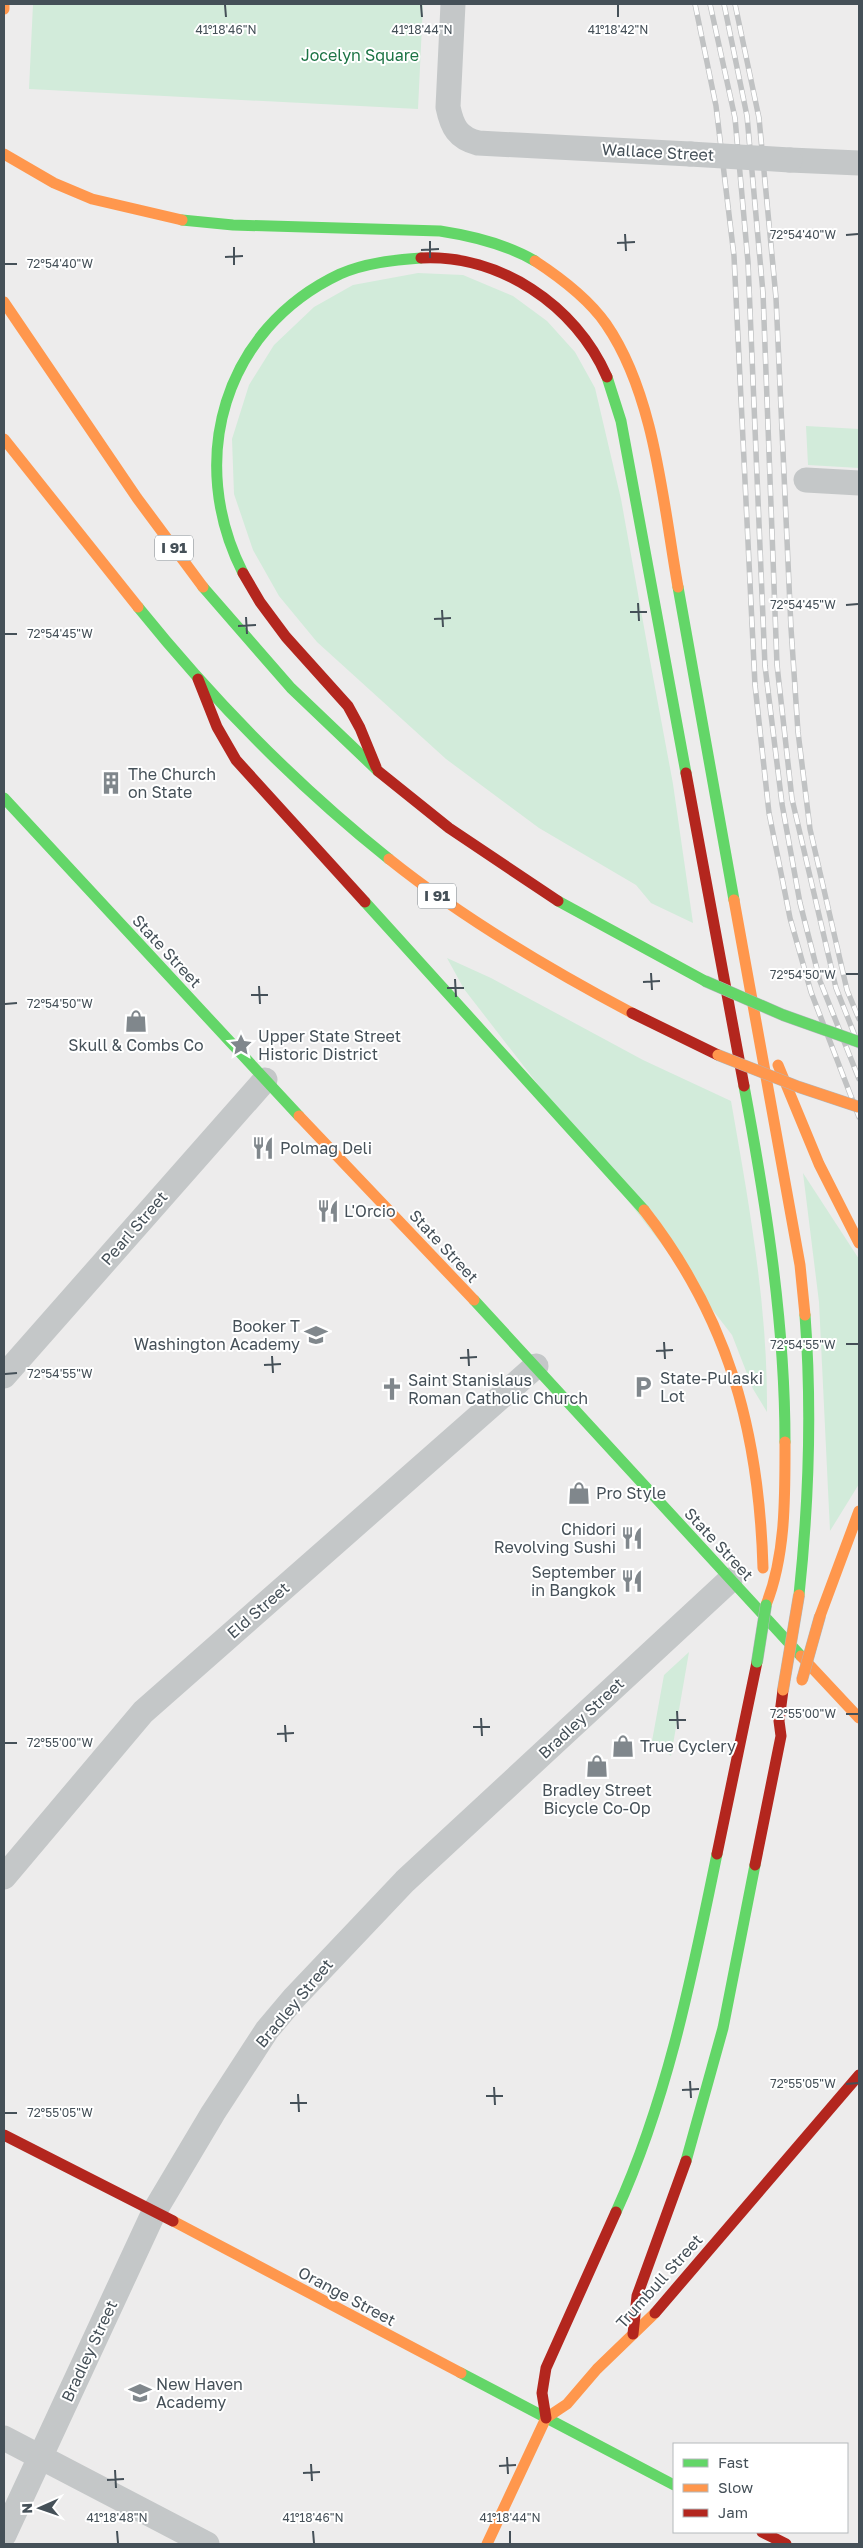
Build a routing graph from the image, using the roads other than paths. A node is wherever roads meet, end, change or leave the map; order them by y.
1 (4, 4) edge
2 (453, 4) edge
3 (4, 9) edge
4 (4, 154) edge
5 (859, 163) edge
6 (4, 302) edge
7 (4, 439) edge
8 (806, 480) dead end
9 (859, 483) edge
10 (198, 679) junction
11 (376, 767) junction
12 (6, 808) edge
13 (757, 1019) junction
14 (859, 1042) edge
15 (265, 1080) junction
16 (859, 1107) edge
17 (859, 1243) edge
18 (536, 1366) junction
19 (4, 1376) edge
20 (859, 1511) edge
21 (730, 1580) junction
22 (766, 1605) junction
23 (798, 1694) dead end
24 (792, 1714) dead end
25 (859, 1718) edge
26 (781, 1736) junction
27 (4, 1877) edge
28 (859, 2075) edge
29 (4, 2135) edge
30 (154, 2212) junction
31 (633, 2334) junction
32 (546, 2418) junction
33 (4, 2438) edge
34 (40, 2457) junction
35 (673, 2485) edge
36 (764, 2533) edge
37 (4, 2535) edge
38 (207, 2544) edge
39 (487, 2544) edge
40 (786, 2544) edge

1 - 3 main road
2 - 5 street, Wallace Street, bridge
4 - 13 main road
6 - 11 main road, I 91
7 - 10 main road, I 91
8 - 9 street
10 - 16 main road, I 91, bridge
10 - 22 main road
11 - 14 main road, I 91, bridge
11 - 22 main road
12 - 15 main road, State Street
13 - 17 main road
13 - 26 main road, bridge
15 - 18 main road, State Street
15 - 19 street, Pearl Street
18 - 21 main road, State Street
18 - 27 street, Eld Street
20 - 23 main road, bridge
21 - 25 main road, State Street
21 - 30 street, Bradley Street
22 - 32 main road, bridge
24 - 26 main road
26 - 31 main road
28 - 31 main road, Trumbull Street
29 - 30 main road, Orange Street
30 - 32 main road, Orange Street
30 - 34 street, Bradley Street
31 - 32 main road, Trumbull Street
32 - 35 main road, Orange Street
32 - 39 main road
33 - 34 street
34 - 37 street, Bradley Street
34 - 38 street
36 - 40 main road

